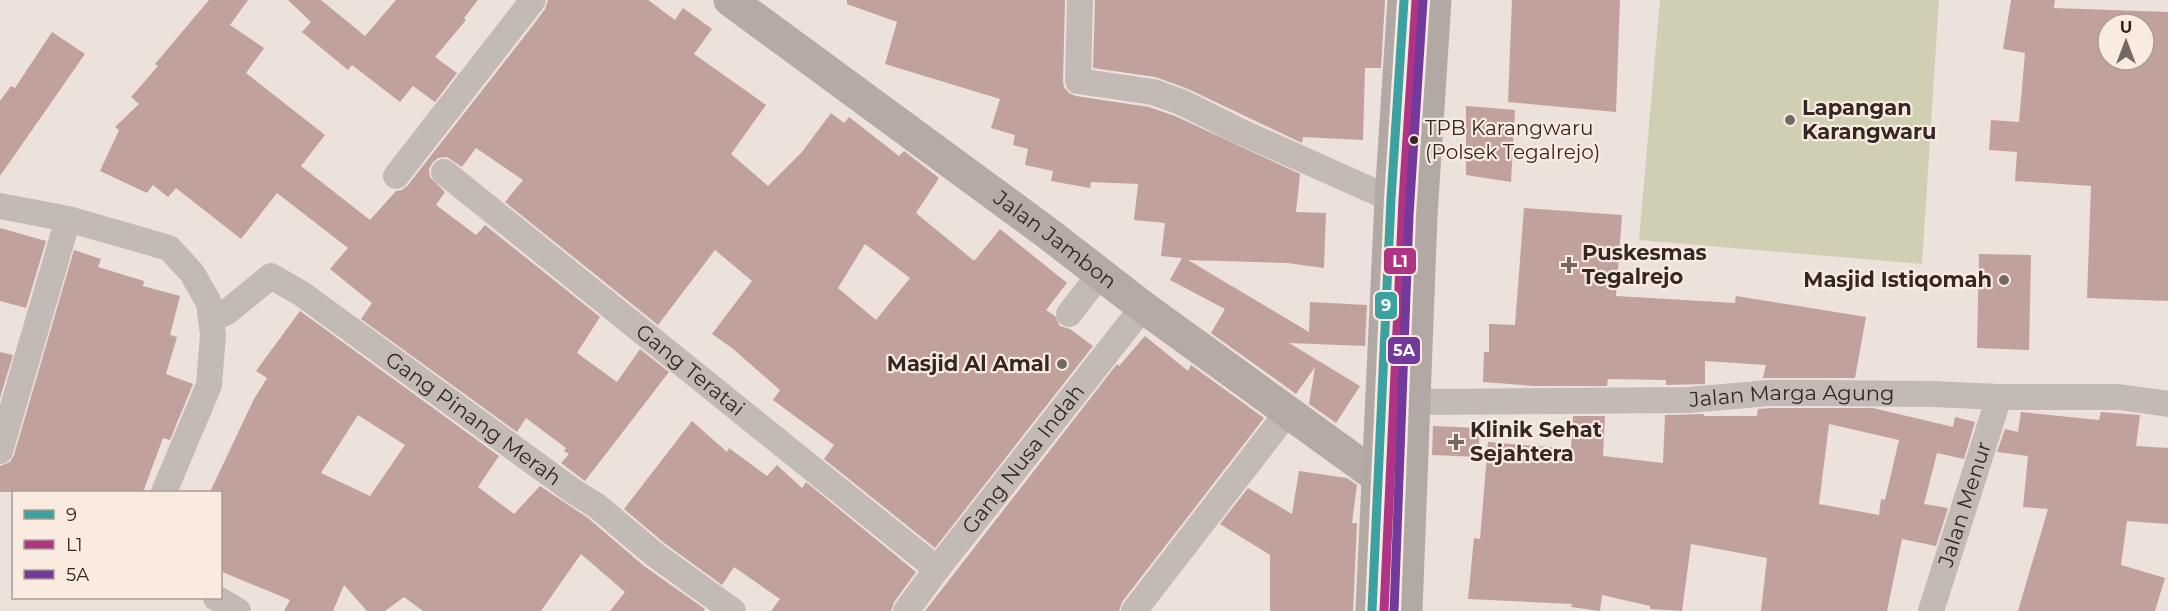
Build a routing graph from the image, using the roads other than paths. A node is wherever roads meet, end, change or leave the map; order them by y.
1 (533, 0) edge
2 (730, 0) edge
3 (1080, 0) edge
4 (1404, 0) edge
5 (1435, 0) edge
6 (444, 172) dead end
7 (396, 176) dead end
8 (1391, 199) junction
9 (0, 206) edge
10 (68, 219) junction
11 (1100, 274) junction
12 (1143, 308) junction
13 (1069, 314) dead end
14 (211, 319) junction
15 (1999, 397) junction
16 (1414, 402) junction
17 (2168, 404) edge
18 (1287, 413) junction
19 (0, 451) edge
20 (1379, 478) junction
21 (164, 491) edge
22 (937, 569) junction
23 (219, 599) edge
24 (238, 611) edge
25 (733, 611) edge
26 (906, 611) edge
27 (1134, 611) edge
28 (1372, 611) edge
29 (1406, 611) edge
30 (1932, 611) edge

1 - 7 street
2 - 11 main road, Jalan Jambon
3 - 8 street
4 - 8 main road
5 - 16 main road
6 - 22 street, Gang Teratai
8 - 20 main road
9 - 10 street
10 - 14 street
10 - 19 street
11 - 12 main road, Jalan Jambon
11 - 13 street
12 - 18 main road, Jalan Jambon
12 - 22 street, Gang Nusa Indah
14 - 21 street
14 - 25 street, Gang Pinang Merah
15 - 16 street, Jalan Marga Agung
15 - 17 street, Jalan Marga Agung
15 - 30 street, Jalan Menur
16 - 29 main road
18 - 20 main road, Jalan Jambon
18 - 27 street
20 - 28 main road
22 - 26 street, Gang Nusa Indah
23 - 24 street

